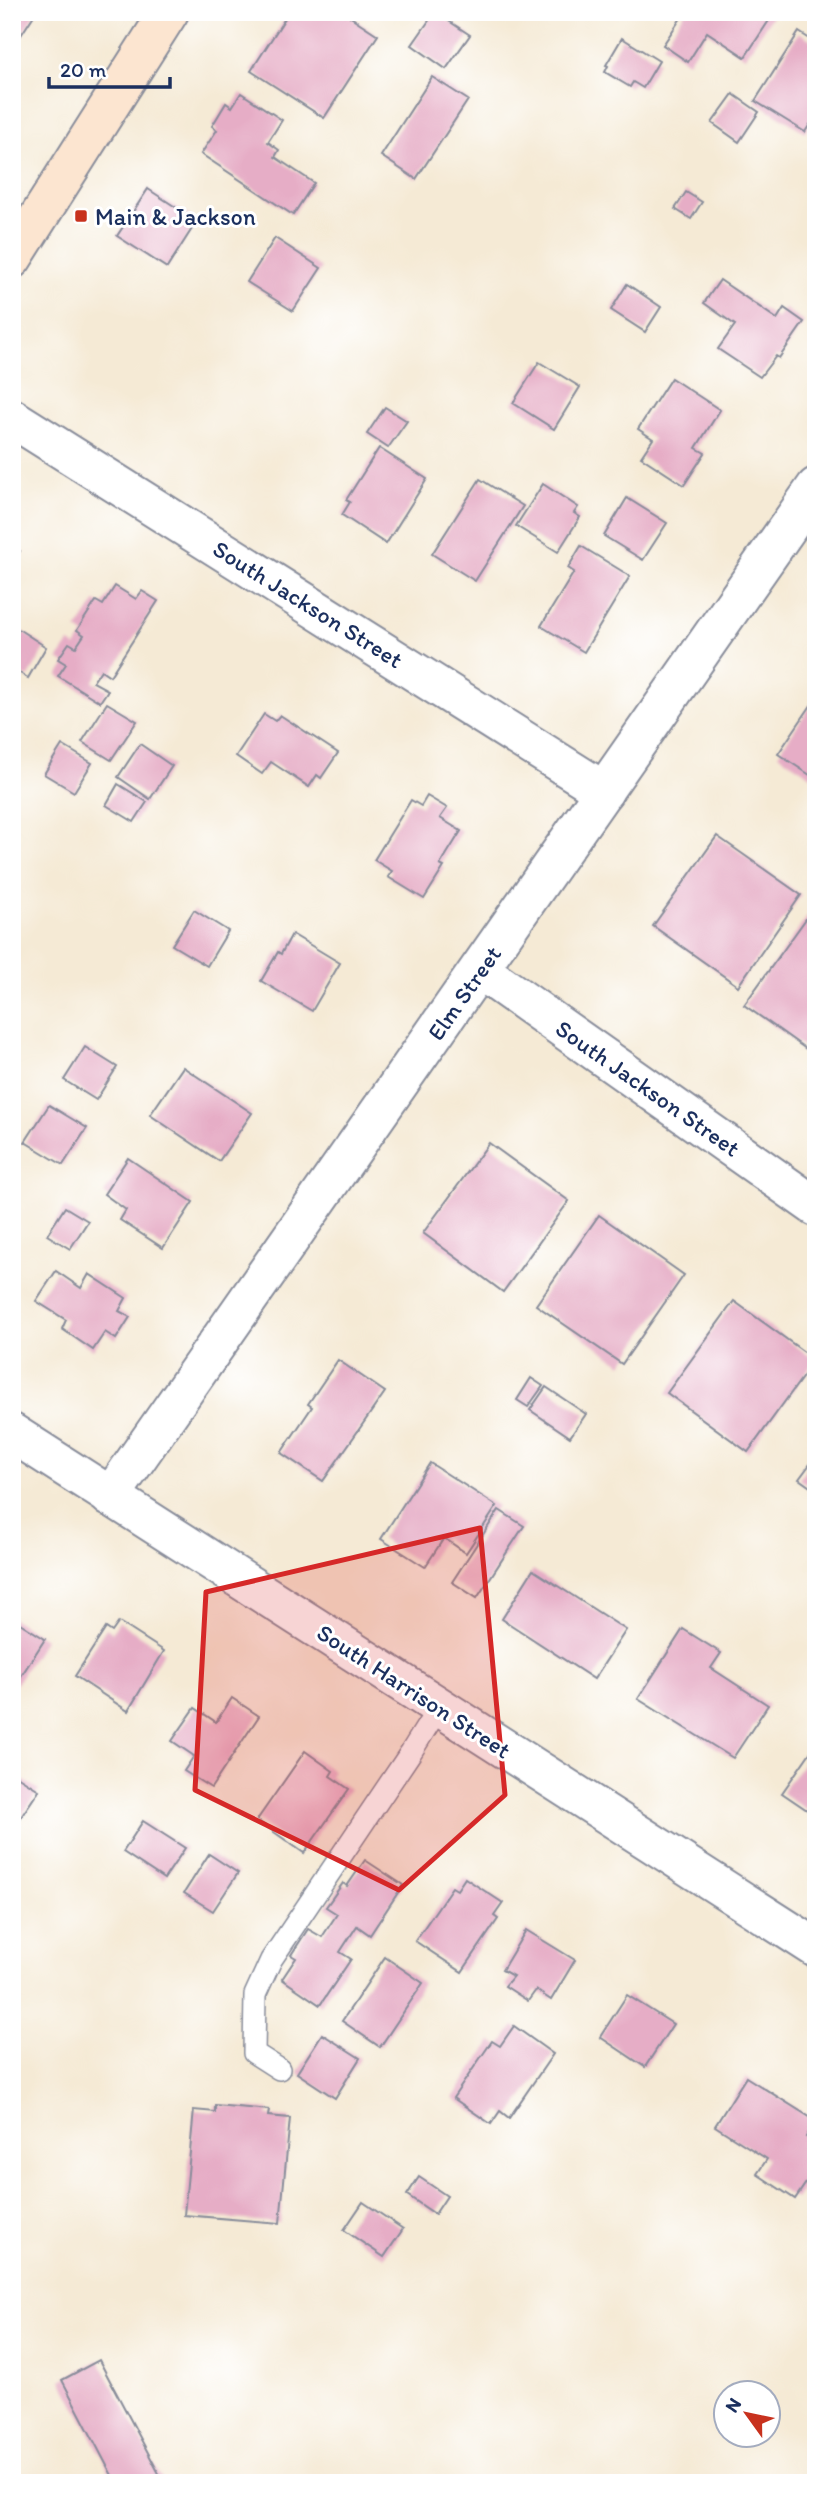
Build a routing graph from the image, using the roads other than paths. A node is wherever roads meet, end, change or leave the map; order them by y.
1 (169, 12) edge
2 (12, 260) edge
3 (12, 418) edge
4 (816, 487) edge
5 (604, 791) junction
6 (480, 970) junction
7 (816, 1207) edge
8 (12, 1433) edge
9 (110, 1497) junction
10 (439, 1707) junction
11 (816, 1948) edge
12 (279, 2069) dead end

1 - 2 main road
3 - 5 street, South Jackson Street
4 - 5 street, Elm Street
5 - 6 street, Elm Street
6 - 7 street, South Jackson Street
6 - 9 street, Elm Street
8 - 9 street, South Harrison Street
9 - 10 street, South Harrison Street
10 - 11 street, South Harrison Street
10 - 12 lane

